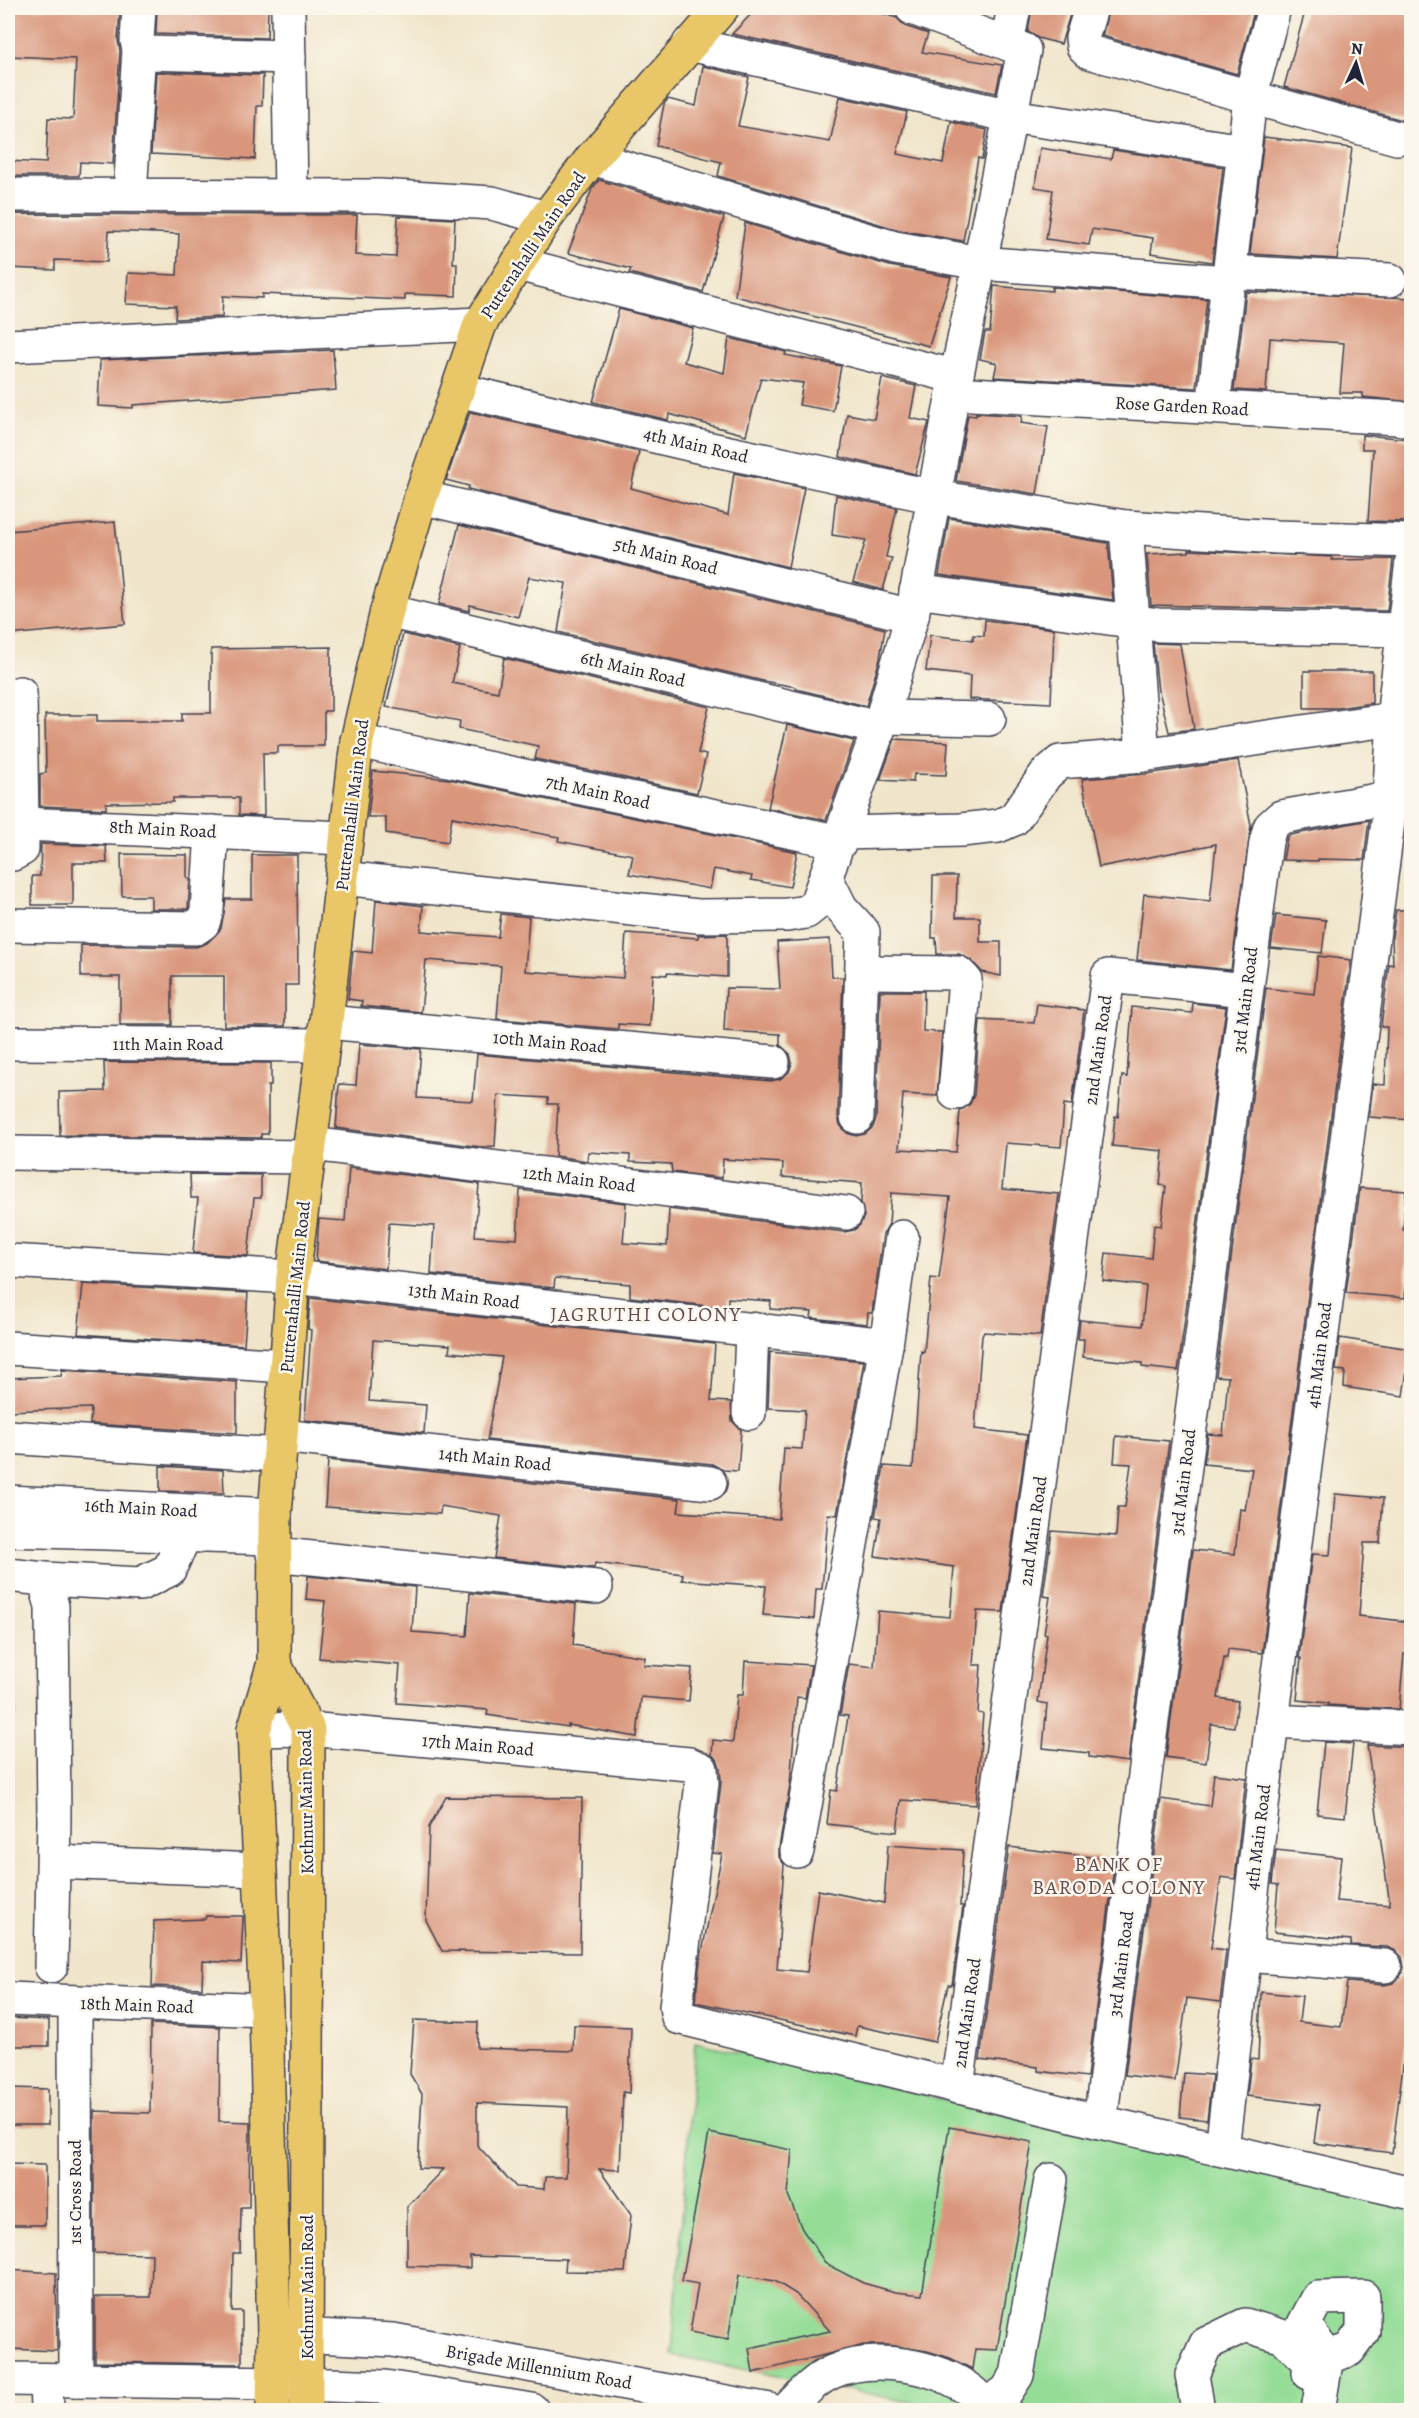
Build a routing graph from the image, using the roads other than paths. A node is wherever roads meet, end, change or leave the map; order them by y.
1 (138, 8) edge
2 (288, 8) edge
3 (722, 8) edge
4 (912, 8) edge
5 (1014, 8) edge
6 (1091, 8) edge
7 (1274, 8) edge
8 (1007, 43) junction
9 (689, 44) junction
10 (139, 49) junction
11 (289, 57) junction
12 (1250, 98) junction
13 (1011, 116) junction
14 (1397, 138) dead end
15 (1244, 151) junction
16 (592, 158) junction
17 (8, 195) edge
18 (130, 195) junction
19 (291, 195) junction
20 (546, 218) junction
21 (980, 263) junction
22 (518, 264) junction
23 (1228, 277) junction
24 (1390, 280) dead end
25 (480, 324) junction
26 (8, 346) edge
27 (955, 385) junction
28 (458, 390) junction
29 (1213, 407) junction
30 (1412, 421) edge
31 (421, 497) junction
32 (935, 497) junction
33 (1126, 527) junction
34 (1412, 541) edge
35 (1412, 561) edge
36 (914, 603) junction
37 (387, 610) junction
38 (1132, 621) junction
39 (1403, 630) junction
40 (20, 693) dead end
41 (1400, 707) edge
42 (989, 719) dead end
43 (881, 723) junction
44 (357, 741) junction
45 (1143, 755) junction
46 (1389, 798) junction
47 (22, 824) junction
48 (212, 832) junction
49 (841, 837) junction
50 (345, 838) junction
51 (8, 854) edge
52 (342, 878) junction
53 (826, 878) junction
54 (8, 925) edge
55 (863, 972) junction
56 (1246, 990) junction
57 (325, 1034) junction
58 (12, 1043) dead end
59 (773, 1062) dead end
60 (956, 1093) dead end
61 (857, 1117) dead end
62 (311, 1151) junction
63 (8, 1153) edge
64 (846, 1213) dead end
65 (902, 1237) dead end
66 (8, 1261) edge
67 (293, 1277) junction
68 (752, 1329) junction
69 (886, 1345) junction
70 (8, 1348) edge
71 (286, 1366) junction
72 (749, 1413) dead end
73 (8, 1437) edge
74 (280, 1445) junction
75 (710, 1483) dead end
76 (8, 1502) edge
77 (8, 1530) edge
78 (185, 1535) junction
79 (274, 1536) junction
80 (8, 1575) edge
81 (44, 1579) junction
82 (596, 1587) dead end
83 (274, 1663) junction
84 (1272, 1720) junction
85 (1412, 1728) edge
86 (308, 1729) junction
87 (254, 1730) junction
88 (797, 1851) dead end
89 (54, 1854) junction
90 (259, 1861) junction
91 (1245, 1955) junction
92 (51, 1966) dead end
93 (1385, 1966) dead end
94 (8, 2000) edge
95 (75, 2003) junction
96 (266, 2010) junction
97 (957, 2087) junction
98 (1100, 2122) junction
99 (1222, 2149) junction
100 (1051, 2180) dead end
101 (1412, 2193) edge
102 (274, 2334) junction
103 (308, 2334) junction
104 (1326, 2357) dead end
105 (8, 2379) edge
106 (56, 2390) edge
107 (273, 2397) edge
108 (307, 2398) edge
109 (1311, 2405) edge
110 (984, 2408) edge
111 (532, 2410) edge
112 (770, 2410) edge
113 (787, 2410) edge
114 (1198, 2410) edge

1 - 10 street
2 - 11 street
3 - 9 main road, Puttenahalli Main Road
4 - 8 street
5 - 8 street
6 - 12 street
7 - 12 street
8 - 13 street
9 - 13 street
9 - 16 main road, Puttenahalli Main Road
10 - 11 street
10 - 18 street
11 - 19 street
12 - 14 street
12 - 15 street
13 - 15 street
13 - 21 street
15 - 23 street
16 - 20 main road, Puttenahalli Main Road
16 - 21 street
17 - 18 street
18 - 19 street
19 - 20 street
20 - 22 main road, Puttenahalli Main Road
21 - 23 street
21 - 27 street
22 - 25 main road, Puttenahalli Main Road
22 - 27 street, Rose Garden Road
23 - 24 street
23 - 29 street
25 - 26 street
25 - 28 main road, Puttenahalli Main Road
27 - 29 street, Rose Garden Road
27 - 32 street
28 - 31 main road, Puttenahalli Main Road
28 - 32 street, 4th Main Road
29 - 30 street, Rose Garden Road
31 - 36 street, 5th Main Road
31 - 37 main road, Puttenahalli Main Road
32 - 33 street, 4th Main Road
32 - 36 street
33 - 34 street, 4th Main Road
33 - 38 street
35 - 39 street, 4th Main Road
36 - 38 street, 5th Main Road
36 - 43 street
37 - 43 street, 6th Main Road
37 - 44 main road, Puttenahalli Main Road
38 - 39 street, 5th Main Road
38 - 45 street
39 - 41 street, 4th Main Road
40 - 47 street
41 - 45 street, 7th Main Road
41 - 46 street, 4th Main Road
42 - 43 street, 6th Main Road
43 - 49 street
44 - 49 street, 7th Main Road
44 - 50 main road, Puttenahalli Main Road
45 - 49 street, 7th Main Road
46 - 56 street, 3rd Main Road
46 - 84 street, 4th Main Road
47 - 48 street, 8th Main Road
47 - 51 street
48 - 50 street, 8th Main Road
48 - 54 street
49 - 53 street
50 - 52 main road, Puttenahalli Main Road
52 - 53 street
52 - 57 main road, Puttenahalli Main Road
53 - 55 street
55 - 60 street
55 - 61 street
56 - 97 street, 2nd Main Road
56 - 98 street, 3rd Main Road
57 - 58 street, 11th Main Road
57 - 59 street, 10th Main Road
57 - 62 main road, Puttenahalli Main Road
62 - 63 street, 12th Main Road
62 - 64 street, 12th Main Road
62 - 67 main road, Puttenahalli Main Road
65 - 69 street
66 - 67 street, 13th Main Road
67 - 68 street, 13th Main Road
67 - 71 main road, Puttenahalli Main Road
68 - 69 street, 13th Main Road
68 - 72 street
69 - 88 street
70 - 71 street
71 - 74 main road, Puttenahalli Main Road
73 - 74 street, 14th Main Road
74 - 75 street, 14th Main Road
74 - 79 main road, Puttenahalli Main Road
76 - 79 street, 16th Main Road
77 - 78 street
78 - 79 street
78 - 81 street
79 - 82 street
79 - 83 main road, Puttenahalli Main Road
80 - 81 street
81 - 89 street
83 - 86 main road, Kothnur Main Road
83 - 87 main road, Kothnur Main Road
84 - 85 street
84 - 91 street, 4th Main Road
86 - 87 street, 17th Main Road
86 - 97 street, 17th Main Road
86 - 103 main road, Kothnur Main Road
87 - 90 main road, Kothnur Main Road
89 - 90 street
89 - 92 street
90 - 96 main road, Kothnur Main Road
91 - 93 street
91 - 99 street, 4th Main Road
94 - 95 street, 18th Main Road
95 - 96 street, 18th Main Road
95 - 106 street, 1st Cross Road
96 - 102 main road, Kothnur Main Road
97 - 98 street
98 - 99 street
99 - 101 street
100 - 110 street
102 - 103 street, Brigade Millennium Road
102 - 107 main road, Kothnur Main Road
103 - 108 main road, Kothnur Main Road
103 - 112 street, Brigade Millennium Road
104 - 109 street
105 - 106 street
106 - 107 street
107 - 108 street
108 - 111 street
109 - 114 street
110 - 113 street

